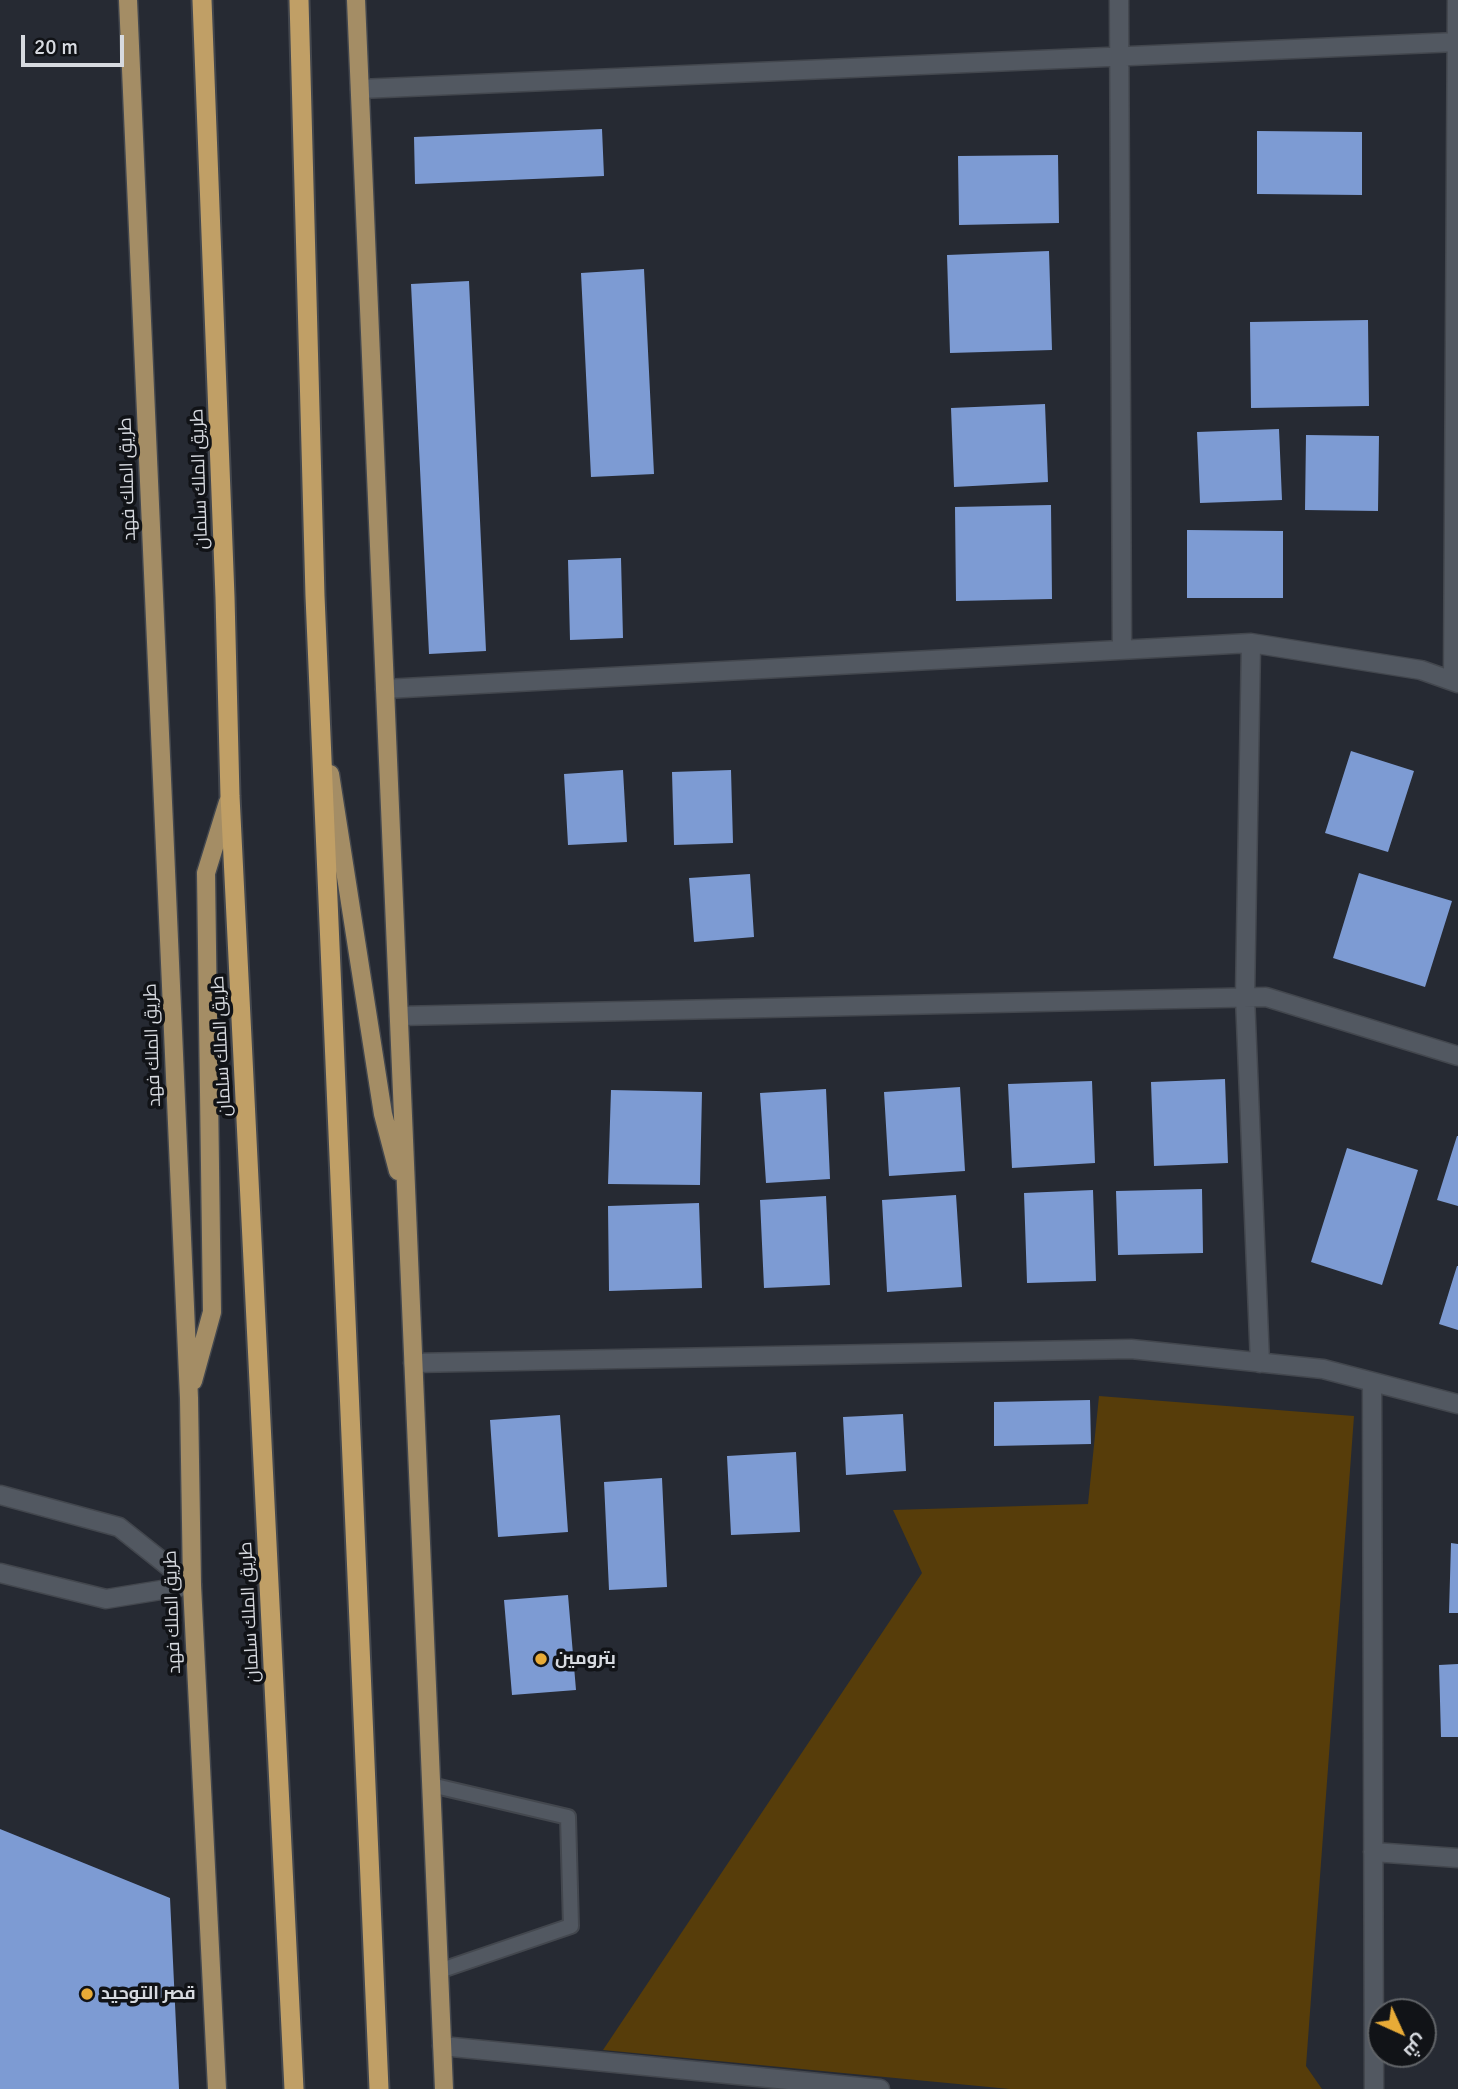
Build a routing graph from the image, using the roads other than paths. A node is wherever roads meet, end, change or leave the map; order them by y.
1 (128, 0) edge
2 (202, 0) edge
3 (299, 0) edge
4 (356, 0) edge
5 (1119, 0) edge
6 (1457, 0) edge
7 (1457, 42) edge
8 (1120, 57) junction
9 (360, 89) junction
10 (1457, 224) edge
11 (1251, 643) junction
12 (1122, 650) junction
13 (1455, 682) edge
14 (385, 689) junction
15 (320, 713) junction
16 (230, 796) junction
17 (1245, 997) junction
18 (399, 1016) junction
19 (1458, 1056) edge
20 (407, 1205) junction
21 (413, 1363) junction
22 (1260, 1363) junction
23 (1372, 1382) junction
24 (189, 1398) junction
25 (1458, 1404) edge
26 (0, 1495) edge
27 (0, 1573) edge
28 (192, 1585) junction
29 (431, 1786) junction
30 (1373, 1852) junction
31 (1458, 1858) edge
32 (439, 1971) junction
33 (442, 2046) junction
34 (217, 2089) edge
35 (294, 2089) edge
36 (379, 2089) edge
37 (444, 2089) edge
38 (880, 2089) edge
39 (1374, 2089) edge

1 - 24 main road, طريق الملك فهد
2 - 16 highway, طريق الملك سلمان
3 - 15 highway
4 - 9 main road
5 - 8 street
6 - 7 street
7 - 8 street
7 - 10 street
8 - 9 street
8 - 12 street
9 - 14 main road
10 - 13 street
11 - 12 street
11 - 13 street
11 - 17 street
12 - 14 street
14 - 18 main road
15 - 20 main road
15 - 36 highway
16 - 24 main road
16 - 35 highway, طريق الملك سلمان
17 - 18 street
17 - 19 street
17 - 22 street
18 - 20 main road
20 - 21 main road
21 - 22 street
21 - 29 main road
22 - 23 street
23 - 25 street
23 - 30 street
24 - 28 main road, طريق الملك فهد
26 - 28 street
27 - 28 street
28 - 34 main road, طريق الملك فهد
29 - 32 main road
29 - 32 lane
30 - 31 street
30 - 39 street
32 - 33 main road
33 - 37 main road
33 - 38 street

